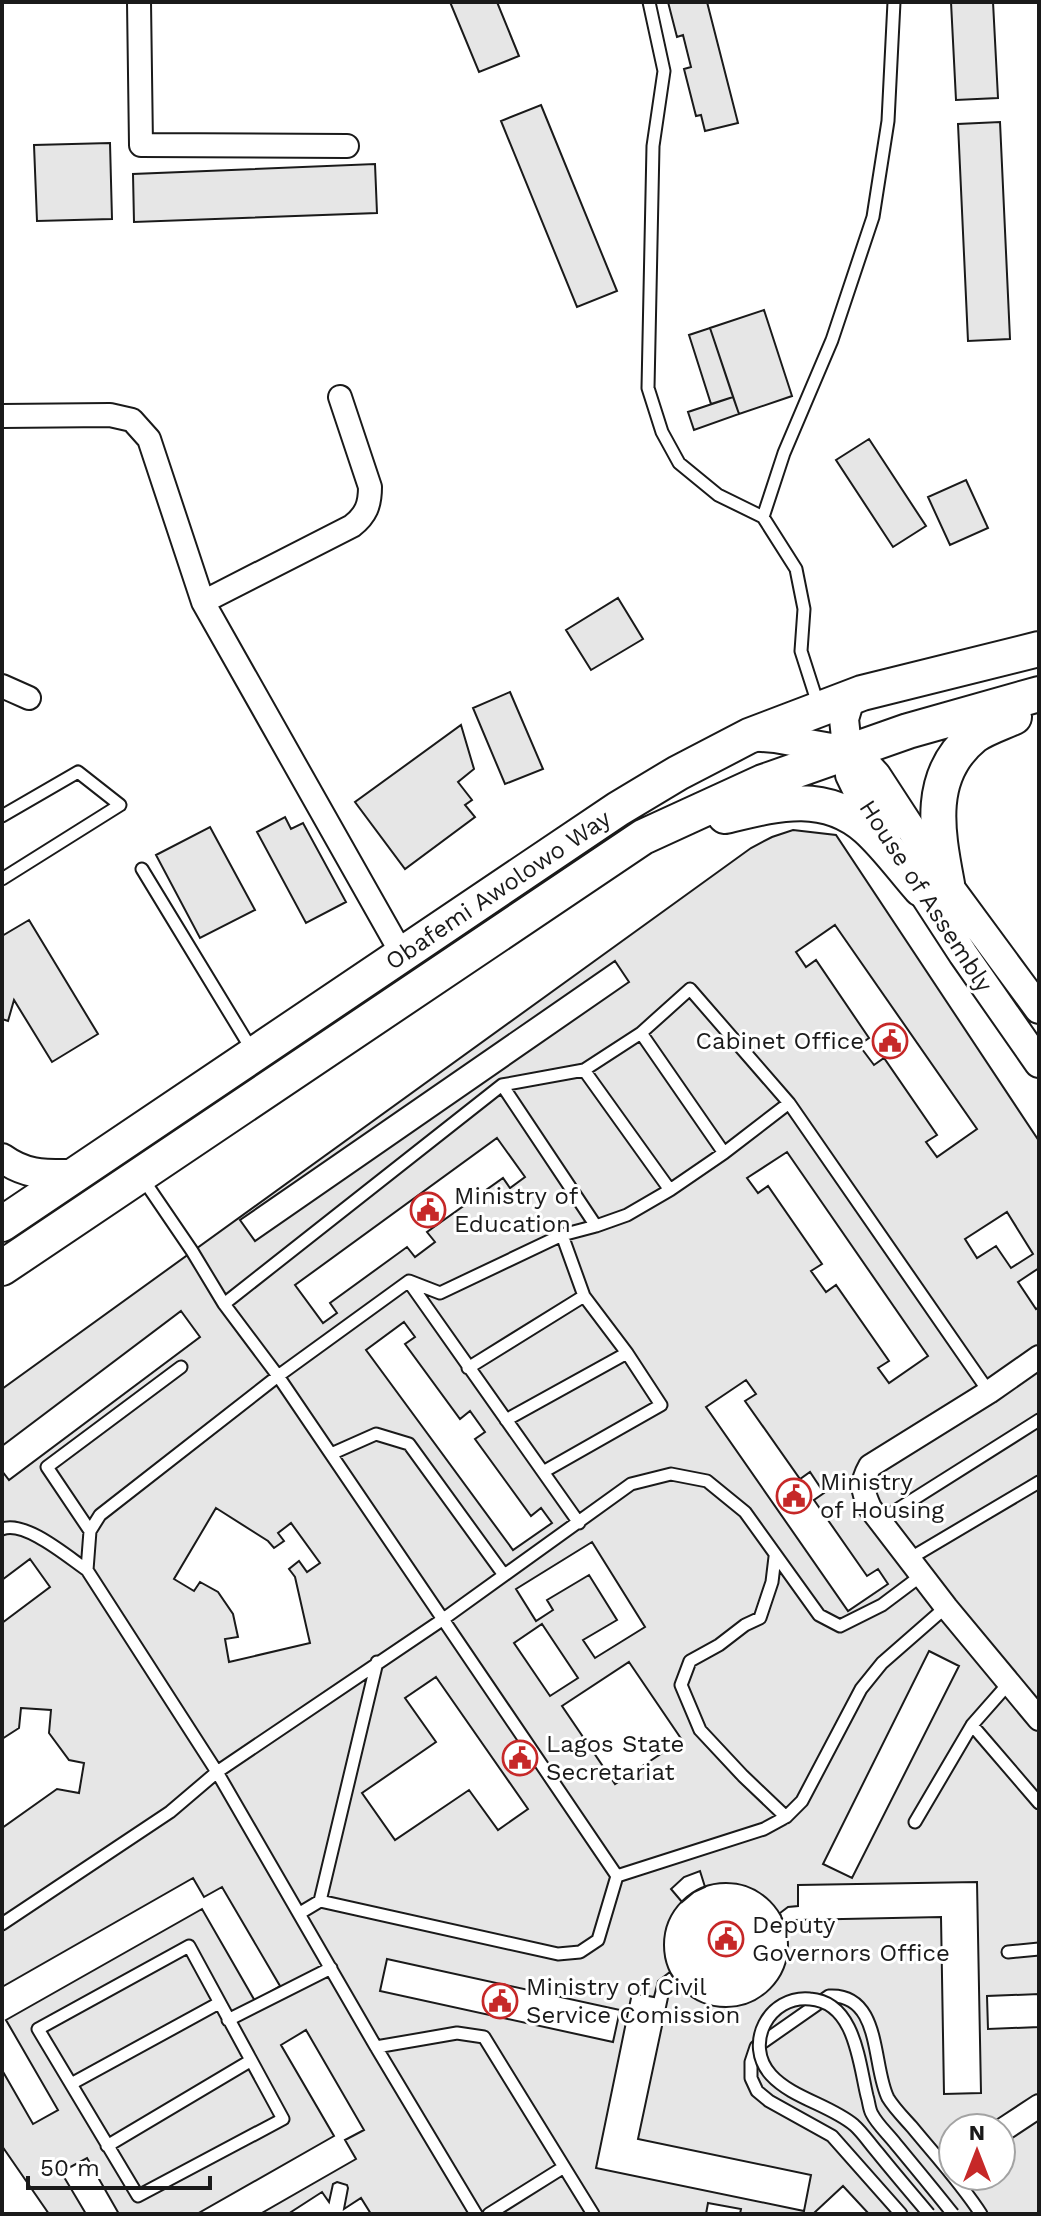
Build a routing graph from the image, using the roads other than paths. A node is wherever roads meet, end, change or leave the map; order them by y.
1 (139, 2) edge
2 (649, 2) edge
3 (894, 2) edge
4 (347, 146) dead end
5 (340, 397) dead end
6 (2, 416) edge
7 (763, 517) junction
8 (203, 602) junction
9 (1039, 649) edge
10 (2, 686) edge
11 (1039, 694) edge
12 (29, 698) dead end
13 (835, 704) junction
14 (1039, 709) edge
15 (749, 736) junction
16 (848, 751) junction
17 (2, 816) edge
18 (643, 837) junction
19 (142, 869) dead end
20 (2, 879) edge
21 (934, 887) junction
22 (402, 954) junction
23 (1039, 1009) edge
24 (641, 1033) junction
25 (254, 1054) junction
26 (1039, 1063) edge
27 (584, 1070) junction
28 (502, 1085) junction
29 (789, 1103) junction
30 (724, 1153) junction
31 (2, 1158) edge
32 (76, 1174) junction
33 (139, 1174) junction
34 (670, 1190) junction
35 (2, 1224) edge
36 (596, 1226) junction
37 (562, 1235) junction
38 (2, 1268) edge
39 (409, 1281) junction
40 (584, 1296) junction
41 (224, 1304) junction
42 (627, 1353) junction
43 (1039, 1357) edge
44 (181, 1367) dead end
45 (468, 1368) junction
46 (278, 1376) junction
47 (989, 1392) junction
48 (506, 1420) junction
49 (1039, 1420) edge
50 (331, 1454) junction
51 (543, 1472) junction
52 (1039, 1482) edge
53 (879, 1521) junction
54 (579, 1523) junction
55 (2, 1529) edge
56 (90, 1531) junction
57 (775, 1557) junction
58 (916, 1567) junction
59 (87, 1570) junction
60 (504, 1575) junction
61 (946, 1607) junction
62 (442, 1620) junction
63 (377, 1662) junction
64 (1009, 1683) junction
65 (1039, 1719) edge
66 (972, 1725) junction
67 (217, 1772) junction
68 (1039, 1803) edge
69 (786, 1817) junction
70 (915, 1822) dead end
71 (617, 1876) junction
72 (320, 1901) junction
73 (300, 1913) junction
74 (2, 1924) edge
75 (1039, 1949) edge
76 (1008, 1952) dead end
77 (331, 1968) junction
78 (219, 2003) junction
79 (228, 2020) junction
80 (376, 2047) junction
81 (250, 2061) junction
82 (71, 2084) junction
83 (1039, 2106) edge
84 (1017, 2120) edge
85 (107, 2146) junction
86 (564, 2167) junction
87 (476, 2214) edge
88 (489, 2214) edge
89 (593, 2214) edge
90 (901, 2214) edge
91 (929, 2214) edge
92 (953, 2214) edge
93 (981, 2214) edge

1 - 4 street
2 - 7 lane
3 - 7 lane
5 - 8 street
6 - 8 street
7 - 13 lane
8 - 22 street
9 - 13 main road, Obafemi Awolowo Way
10 - 12 street
11 - 16 main road, Obafemi Awolowo Way
13 - 15 main road, Obafemi Awolowo Way
13 - 16 street
14 - 21 main road
15 - 16 street
15 - 22 main road, Obafemi Awolowo Way
16 - 18 main road, Obafemi Awolowo Way
16 - 21 street, House of Assembly
17 - 20 lane
18 - 21 main road
18 - 33 main road, Obafemi Awolowo Way
19 - 25 lane
21 - 23 street, House of Assembly
21 - 26 street, House of Assembly
22 - 25 main road, Obafemi Awolowo Way
24 - 27 lane
24 - 29 lane
24 - 30 lane
25 - 32 main road, Obafemi Awolowo Way
27 - 28 lane
27 - 34 lane
28 - 36 lane
28 - 41 lane
29 - 30 lane
29 - 47 lane
30 - 34 lane
31 - 32 street
32 - 35 main road, Obafemi Awolowo Way
33 - 38 main road, Obafemi Awolowo Way
33 - 41 lane
34 - 36 lane
36 - 37 lane
37 - 39 lane
37 - 40 lane
39 - 45 lane
39 - 46 lane
40 - 42 lane
40 - 45 lane
41 - 46 lane
42 - 48 lane
42 - 51 lane
43 - 47 street
44 - 56 lane
45 - 48 lane
46 - 50 lane
46 - 56 lane
47 - 53 street
48 - 51 lane
49 - 53 lane
50 - 60 lane
50 - 62 lane
51 - 54 lane
52 - 58 lane
53 - 58 street
54 - 57 lane
54 - 60 lane
55 - 59 lane
56 - 59 lane
57 - 58 lane
57 - 69 lane
58 - 61 street
59 - 67 lane
60 - 62 lane
61 - 64 street
61 - 69 lane
62 - 63 lane
62 - 71 lane
63 - 67 lane
63 - 72 lane
64 - 65 street
64 - 66 lane
66 - 68 lane
66 - 70 lane
67 - 73 lane
67 - 74 lane
69 - 71 lane
71 - 72 lane
72 - 73 lane
73 - 77 lane
75 - 76 lane
77 - 79 lane
77 - 80 lane
78 - 79 lane
78 - 82 lane
78 - 82 lane
79 - 81 lane
80 - 86 lane
80 - 87 lane
81 - 85 lane
81 - 85 lane
82 - 85 lane
83 - 84 street
86 - 88 lane
86 - 89 lane
90 - 93 lane
91 - 92 lane, bridge

